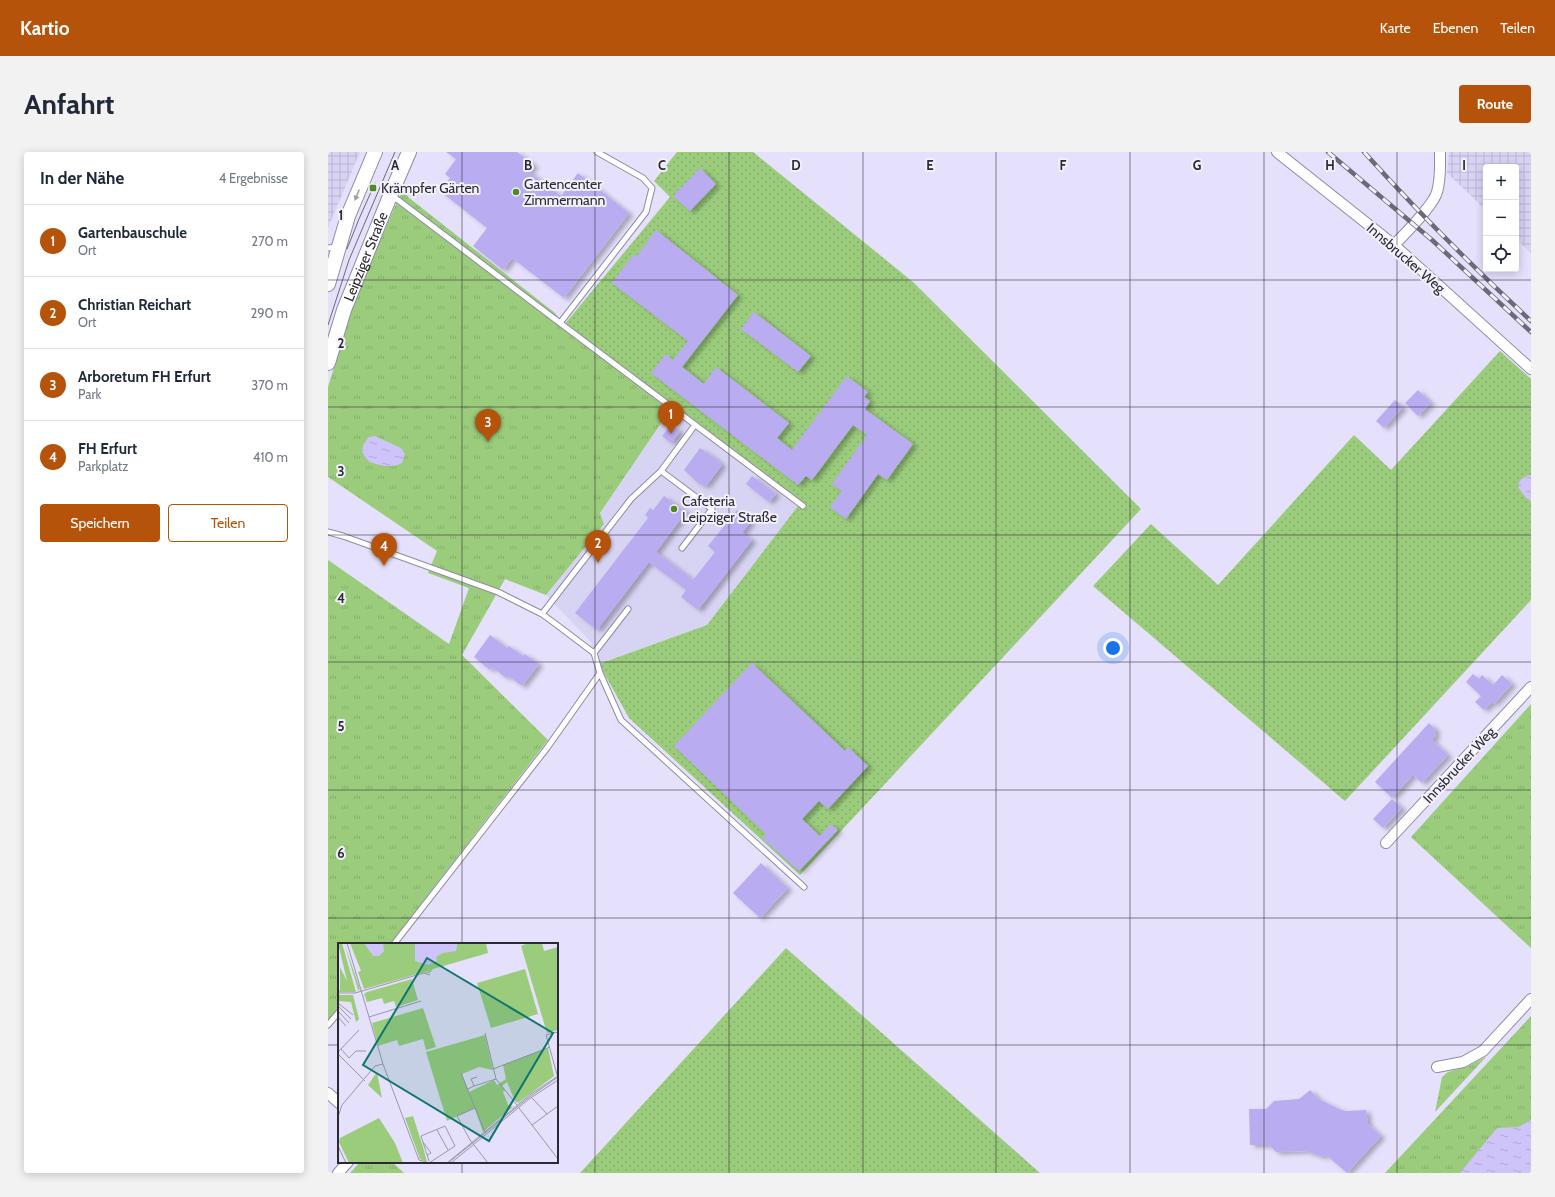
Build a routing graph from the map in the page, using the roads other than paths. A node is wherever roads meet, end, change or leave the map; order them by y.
1 (375, 152) edge
2 (409, 152) edge
3 (597, 152) edge
4 (1277, 152) edge
5 (1440, 152) edge
6 (390, 196) junction
7 (1394, 245) junction
8 (333, 247) edge
9 (328, 284) edge
10 (560, 323) junction
11 (328, 363) edge
12 (1531, 369) edge
13 (695, 425) junction
14 (661, 471) junction
15 (803, 506) dead end
16 (328, 532) edge
17 (682, 548) dead end
18 (628, 608) dead end
19 (542, 614) junction
20 (594, 653) junction
21 (600, 673) junction
22 (1531, 687) edge
23 (1386, 843) dead end
24 (804, 887) dead end
25 (395, 943) edge
26 (1531, 999) edge
27 (338, 1013) edge
28 (328, 1025) edge
29 (1437, 1067) dead end
30 (328, 1093) edge
31 (338, 1102) edge
32 (347, 1163) edge
33 (338, 1173) edge

1 -> 8 main road, Leipziger Straße
2 - 6 main road, Leipziger Straße
3 - 10 lane
4 - 7 street, Innsbrucker Weg
5 - 7 street
6 - 10 lane
6 - 11 main road, Leipziger Straße
7 - 12 street, Innsbrucker Weg
8 - 9 main road, Leipziger Straße
10 - 13 lane
13 - 14 lane
13 - 15 lane
14 - 17 lane
14 - 19 lane
16 - 19 lane
18 - 20 lane
19 - 20 lane
20 - 21 lane
21 - 24 lane
21 - 25 lane
22 - 23 street, Innsbrucker Weg
26 - 29 street
27 - 28 lane
30 - 31 street
32 - 33 street

